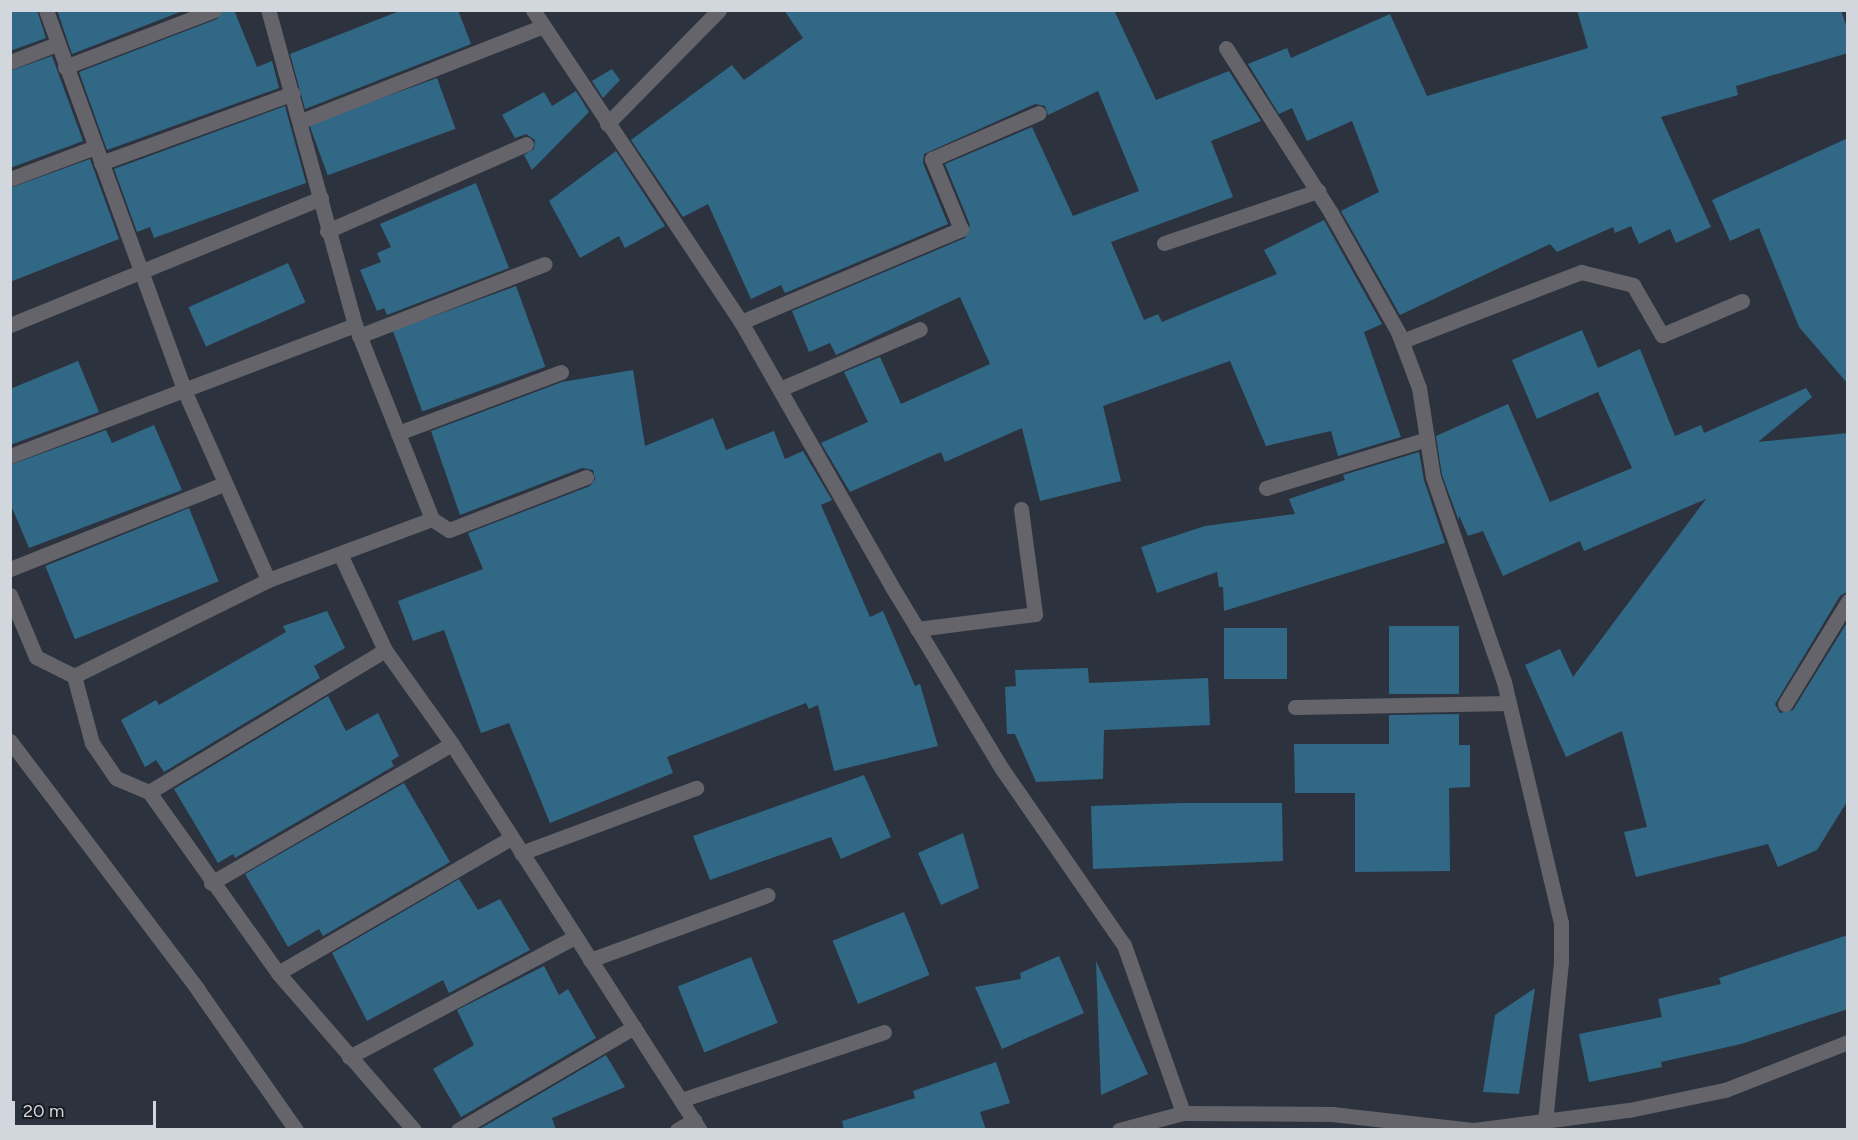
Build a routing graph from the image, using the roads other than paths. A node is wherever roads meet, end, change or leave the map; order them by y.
1 (46, 10) edge
2 (214, 10) edge
3 (268, 10) edge
4 (533, 10) edge
5 (719, 10) edge
6 (543, 26) junction
7 (57, 44) junction
8 (1226, 48) dead end
9 (10, 62) edge
10 (65, 67) junction
11 (293, 93) junction
12 (1039, 113) dead end
13 (301, 121) junction
14 (607, 124) junction
15 (526, 144) dead end
16 (95, 147) junction
17 (101, 163) junction
18 (10, 179) edge
19 (1318, 192) junction
20 (321, 198) junction
21 (327, 231) junction
22 (1164, 243) dead end
23 (545, 264) dead end
24 (139, 271) junction
25 (1742, 301) dead end
26 (741, 322) junction
27 (10, 325) edge
28 (920, 328) dead end
29 (357, 330) junction
30 (1402, 341) junction
31 (561, 372) dead end
32 (780, 389) junction
33 (184, 390) junction
34 (398, 433) junction
35 (1428, 440) junction
36 (10, 456) edge
37 (586, 477) dead end
38 (224, 484) junction
39 (1266, 488) dead end
40 (1021, 509) dead end
41 (432, 519) junction
42 (340, 554) junction
43 (10, 568) edge
44 (268, 579) junction
45 (10, 595) edge
46 (1848, 601) edge
47 (917, 629) junction
48 (384, 650) junction
49 (74, 676) junction
50 (1509, 703) junction
51 (1785, 704) dead end
52 (1295, 707) dead end
53 (10, 741) edge
54 (452, 744) junction
55 (696, 788) dead end
56 (149, 792) junction
57 (511, 838) junction
58 (521, 853) junction
59 (211, 883) junction
60 (768, 895) dead end
61 (575, 937) junction
62 (590, 960) junction
63 (278, 973) junction
64 (634, 1027) junction
65 (884, 1032) dead end
66 (1848, 1042) edge
67 (349, 1057) junction
68 (681, 1100) junction
69 (1183, 1113) junction
70 (1545, 1121) junction
71 (1167, 1122) edge
72 (697, 1125) edge
73 (296, 1130) edge
74 (414, 1130) edge
75 (458, 1130) edge
76 (678, 1130) edge
77 (1119, 1130) edge
78 (1473, 1130) edge

1 - 7 street
2 - 10 street
3 - 11 street
4 - 6 street
5 - 14 street
6 - 13 street
6 - 14 street
7 - 9 street
7 - 10 street
8 - 19 street
10 - 16 street
11 - 13 street
11 - 17 street
12 - 26 street
13 - 20 street
14 - 26 street
15 - 21 street
16 - 17 street
16 - 18 street
17 - 24 street
19 - 22 street
19 - 30 street
20 - 21 street
20 - 24 street
21 - 29 street
23 - 29 street
24 - 27 street
24 - 33 street
25 - 30 street
26 - 32 street
28 - 32 street
29 - 33 street
29 - 34 street
30 - 35 street
31 - 34 street
32 - 47 street
33 - 36 street
33 - 38 street
34 - 41 street
35 - 39 street
35 - 50 street
37 - 41 street
38 - 43 street
38 - 44 street
40 - 47 street
41 - 42 street
42 - 44 street
42 - 48 street
44 - 49 street
45 - 49 street
46 - 51 street
47 - 69 street
48 - 54 street
48 - 56 street
49 - 56 street
50 - 52 street
50 - 70 street
53 - 73 street
54 - 57 street
54 - 59 street
55 - 58 street
56 - 59 street
57 - 58 street
57 - 63 street
58 - 61 street
59 - 63 street
60 - 62 street
61 - 62 street
61 - 67 street
62 - 64 street
63 - 67 street
64 - 68 street
64 - 75 street
65 - 68 street
66 - 70 street
67 - 74 street
68 - 72 street
69 - 71 street
69 - 78 street
70 - 78 street
71 - 77 street
72 - 76 street

